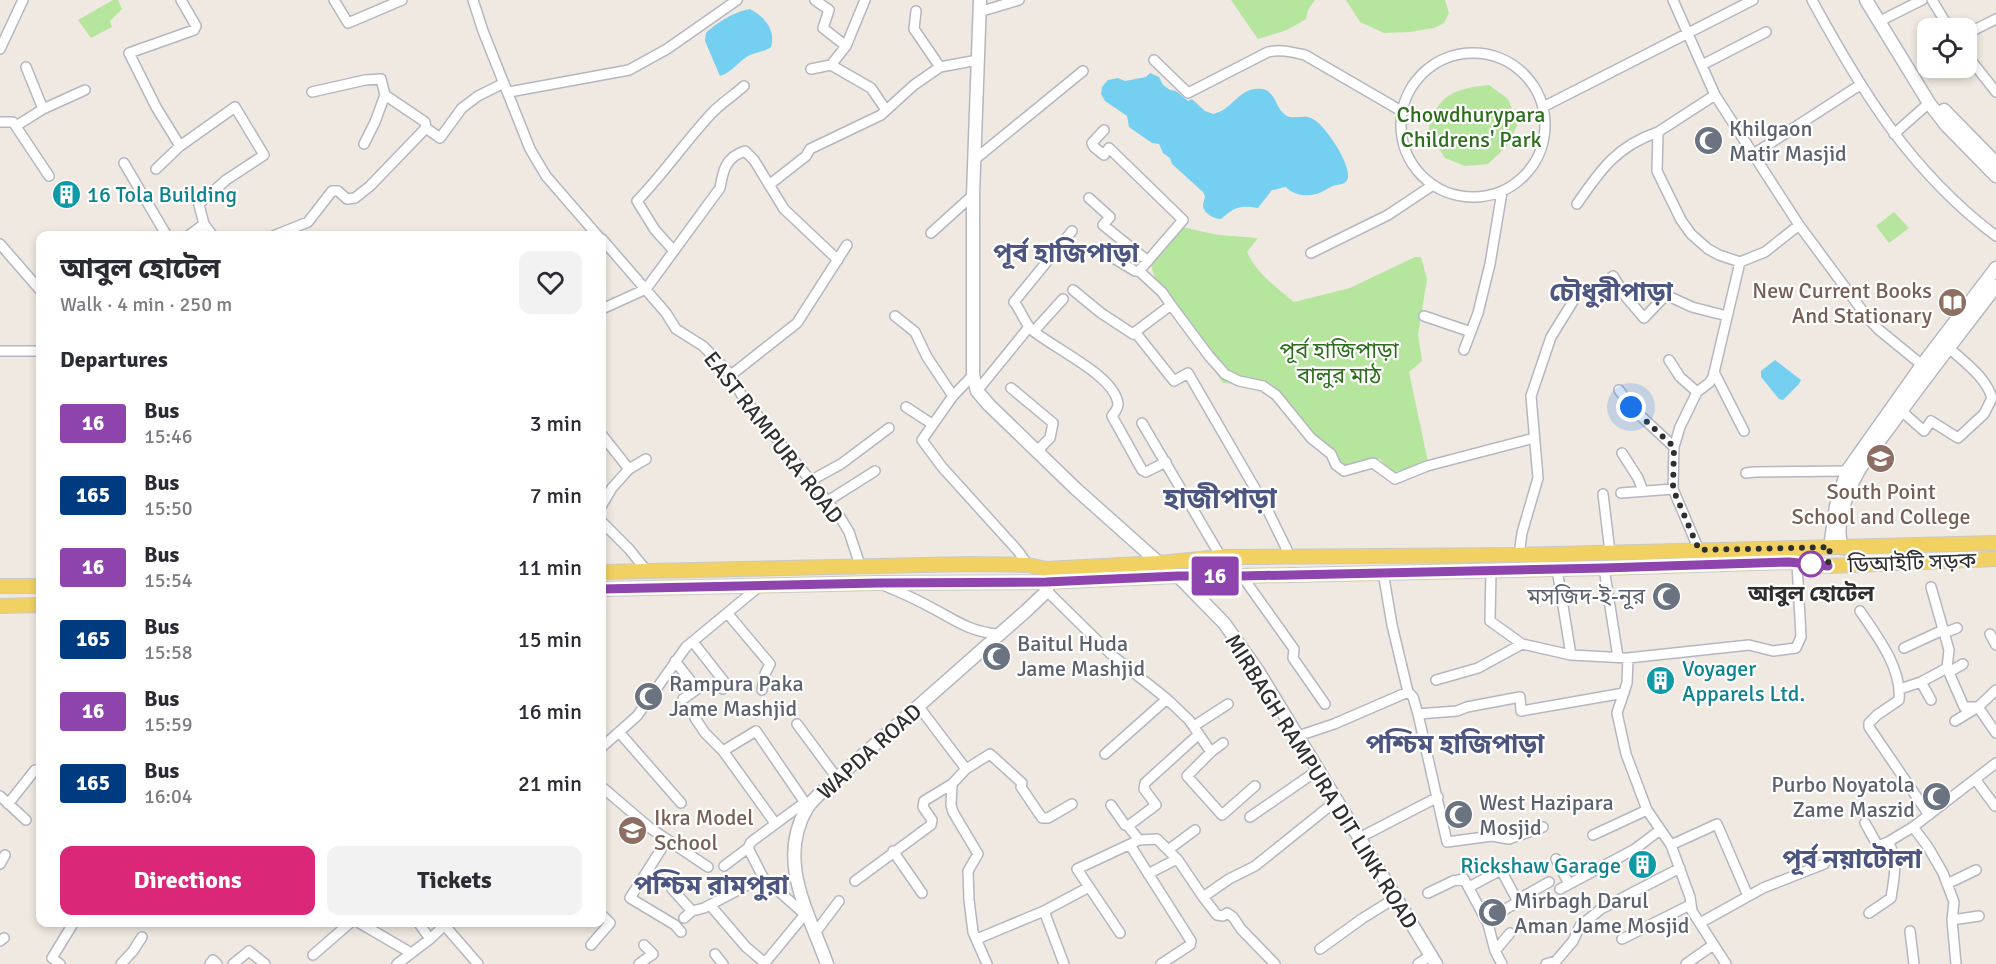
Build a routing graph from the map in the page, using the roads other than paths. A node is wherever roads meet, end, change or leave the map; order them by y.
1 (23, 0) edge
2 (181, 0) edge
3 (334, 0) edge
4 (402, 0) edge
5 (473, 0) edge
6 (737, 0) edge
7 (815, 0) edge
8 (865, 0) edge
9 (1019, 0) edge
10 (1673, 0) edge
11 (1753, 0) edge
12 (1812, 0) edge
13 (1866, 0) edge
14 (1875, 0) edge
15 (1922, 0) edge
16 (1932, 0) edge
17 (979, 6) edge
18 (916, 11) dead end
19 (1943, 18) edge
20 (1996, 18) edge
21 (1881, 21) junction
22 (1977, 28) edge
23 (1766, 32) dead end
24 (1688, 34) junction
25 (846, 46) junction
26 (0, 50) edge
27 (978, 60) junction
28 (1154, 60) dead end
29 (831, 65) junction
30 (1702, 65) junction
31 (26, 67) dead end
32 (940, 67) junction
33 (1977, 68) edge
34 (810, 69) dead end
35 (1083, 71) dead end
36 (1860, 85) junction
37 (744, 86) dead end
38 (506, 88) junction
39 (85, 90) dead end
40 (1996, 91) edge
41 (312, 92) dead end
42 (1714, 94) junction
43 (386, 95) junction
44 (1929, 103) junction
45 (1543, 107) junction
46 (43, 109) junction
47 (886, 110) junction
48 (1403, 112) junction
49 (0, 122) edge
50 (16, 126) junction
51 (426, 128) junction
52 (1104, 130) dead end
53 (1658, 132) junction
54 (1894, 134) junction
55 (364, 144) dead end
56 (180, 146) junction
57 (1752, 155) junction
58 (974, 160) junction
59 (124, 163) dead end
60 (1996, 163) edge
61 (156, 169) dead end
62 (49, 176) dead end
63 (1996, 176) edge
64 (769, 185) junction
65 (1433, 185) junction
66 (1502, 192) junction
67 (974, 195) junction
68 (1089, 198) dead end
69 (1577, 204) dead end
70 (204, 224) junction
71 (1799, 225) junction
72 (164, 231) edge
73 (195, 231) edge
74 (209, 231) edge
75 (286, 231) edge
76 (594, 231) edge
77 (1072, 231) dead end
78 (931, 233) dead end
79 (1996, 236) edge
80 (0, 244) edge
81 (606, 244) edge
82 (847, 245) dead end
83 (674, 251) junction
84 (1102, 251) dead end
85 (1311, 253) dead end
86 (838, 260) junction
87 (1148, 261) junction
88 (1740, 262) junction
89 (1996, 268) edge
90 (1139, 271) junction
91 (36, 285) edge
92 (1996, 286) edge
93 (646, 289) junction
94 (1073, 290) dead end
95 (1063, 299) dead end
96 (1171, 305) junction
97 (606, 307) edge
98 (895, 316) dead end
99 (1424, 316) dead end
100 (1727, 316) junction
101 (1032, 329) junction
102 (1135, 332) junction
103 (1471, 332) junction
104 (1948, 347) junction
105 (1464, 350) dead end
106 (0, 351) edge
107 (36, 351) edge
108 (1669, 360) dead end
109 (1922, 365) junction
110 (1714, 372) junction
111 (731, 375) junction
112 (973, 375) junction
113 (1011, 388) dead end
114 (1619, 390) dead end
115 (977, 391) junction
116 (1697, 392) junction
117 (953, 396) junction
118 (906, 407) dead end
119 (1900, 412) junction
120 (1142, 423) dead end
121 (932, 424) junction
122 (889, 428) dead end
123 (1744, 431) dead end
124 (1534, 438) junction
125 (606, 440) edge
126 (1674, 447) junction
127 (1037, 451) junction
128 (1622, 453) dead end
129 (646, 459) dead end
130 (1166, 462) junction
131 (629, 469) junction
132 (875, 471) dead end
133 (1847, 471) junction
134 (1746, 473) dead end
135 (810, 481) junction
136 (1673, 489) junction
137 (1643, 491) junction
138 (1621, 493) dead end
139 (1603, 494) dead end
140 (606, 498) edge
141 (826, 502) junction
142 (606, 526) edge
143 (1996, 543) edge
144 (1835, 547) junction
145 (1699, 550) junction
146 (1610, 552) junction
147 (1519, 555) junction
148 (1290, 556) junction
149 (1221, 558) junction
150 (1996, 559) edge
151 (1159, 563) junction
152 (1797, 563) junction
153 (860, 565) junction
154 (1028, 565) junction
155 (1828, 566) junction
156 (1604, 568) junction
157 (1557, 569) junction
158 (646, 570) junction
159 (1491, 570) junction
160 (606, 572) edge
161 (1383, 572) junction
162 (1178, 576) junction
163 (1242, 576) junction
164 (1046, 581) junction
165 (878, 583) junction
166 (761, 585) junction
167 (0, 586) edge
168 (36, 586) edge
169 (1931, 587) dead end
170 (606, 589) edge
171 (36, 605) edge
172 (0, 606) edge
173 (1860, 612) dead end
174 (728, 614) junction
175 (1957, 628) dead end
176 (1943, 632) junction
177 (998, 634) junction
178 (1990, 634) dead end
179 (693, 642) junction
180 (1522, 645) junction
181 (1996, 645) edge
182 (1904, 648) dead end
183 (1571, 655) junction
184 (1623, 658) junction
185 (675, 661) junction
186 (1963, 664) dead end
187 (1948, 670) junction
188 (1436, 680) dead end
189 (1922, 682) junction
190 (723, 689) dead end
191 (1900, 689) junction
192 (762, 690) dead end
193 (1996, 690) edge
194 (1408, 692) junction
195 (1624, 693) junction
196 (683, 699) dead end
197 (1167, 699) junction
198 (1931, 700) dead end
199 (1228, 704) dead end
200 (1325, 704) dead end
201 (919, 707) junction
202 (1978, 707) junction
203 (1418, 714) junction
204 (695, 718) dead end
205 (1955, 721) dead end
206 (797, 724) dead end
207 (1196, 730) junction
208 (619, 732) junction
209 (1996, 733) edge
210 (1298, 736) junction
211 (606, 743) edge
212 (1223, 743) dead end
213 (723, 750) junction
214 (1211, 752) junction
215 (1105, 754) dead end
216 (1996, 763) edge
217 (35, 770) dead end
218 (1318, 770) junction
219 (964, 772) junction
220 (837, 778) junction
221 (1975, 779) junction
222 (952, 784) junction
223 (1255, 786) dead end
224 (606, 790) edge
225 (0, 796) edge
226 (1438, 797) junction
227 (1336, 801) junction
228 (681, 802) dead end
229 (8, 804) junction
230 (1072, 804) dead end
231 (1111, 805) dead end
232 (1995, 806) edge
233 (808, 807) junction
234 (1647, 810) junction
235 (1929, 815) junction
236 (1250, 817) dead end
237 (26, 820) dead end
238 (775, 823) junction
239 (1864, 823) dead end
240 (1128, 826) junction
241 (1543, 827) dead end
242 (1913, 827) junction
243 (1195, 830) dead end
244 (1660, 830) junction
245 (1593, 835) dead end
246 (1359, 838) junction
247 (667, 840) junction
248 (1135, 842) junction
249 (1888, 842) junction
250 (1671, 845) junction
251 (748, 848) junction
252 (1168, 850) junction
253 (894, 852) junction
254 (1556, 859) dead end
255 (1178, 860) junction
256 (1824, 864) dead end
257 (724, 866) dead end
258 (708, 867) dead end
259 (1680, 868) junction
260 (1976, 870) dead end
261 (1148, 874) junction
262 (763, 878) junction
263 (855, 881) dead end
264 (1549, 882) dead end
265 (1947, 884) junction
266 (1089, 887) junction
267 (1469, 887) junction
268 (672, 889) dead end
269 (922, 893) dead end
270 (1428, 893) dead end
271 (1748, 896) junction
272 (1203, 897) junction
273 (1396, 897) junction
274 (1517, 900) junction
275 (839, 901) dead end
276 (710, 905) junction
277 (1690, 905) junction
278 (692, 911) junction
279 (1044, 911) junction
280 (1502, 911) dead end
281 (806, 913) junction
282 (1869, 913) dead end
283 (1979, 916) dead end
284 (684, 918) dead end
285 (606, 919) edge
286 (1952, 920) junction
287 (1700, 923) junction
288 (71, 927) edge
289 (345, 927) edge
290 (367, 927) edge
291 (422, 927) edge
292 (443, 927) edge
293 (448, 927) edge
294 (1910, 931) dead end
295 (681, 933) dead end
296 (815, 933) junction
297 (1120, 933) dead end
298 (1510, 933) dead end
299 (142, 937) dead end
300 (430, 939) junction
301 (977, 939) junction
302 (1622, 939) dead end
303 (591, 945) dead end
304 (644, 945) dead end
305 (1713, 945) junction
306 (1320, 949) dead end
307 (1495, 951) junction
308 (411, 953) junction
309 (715, 954) dead end
310 (313, 955) dead end
311 (1433, 960) edge
312 (53, 962) edge
313 (765, 963) edge
314 (121, 964) edge
315 (210, 964) edge
316 (217, 964) edge
317 (233, 964) edge
318 (265, 964) edge
319 (397, 964) edge
320 (478, 964) edge
321 (639, 964) edge
322 (723, 964) edge
323 (826, 964) edge
324 (987, 964) edge
325 (1064, 964) edge
326 (1161, 964) edge
327 (1275, 964) edge
328 (1418, 964) edge
329 (1502, 964) edge
330 (1546, 964) edge
331 (1686, 964) edge
332 (1725, 964) edge
333 (1914, 964) edge
334 (1956, 964) edge

1 - 26 street
2 - 56 street
3 - 4 street
5 - 38 street
6 - 38 street
7 - 25 street
8 - 25 street
9 - 17 street
10 - 24 street
11 - 24 street
12 - 36 street
13 - 21 street
14 - 21 street
15 - 21 street
16 - 19 street
17 - 27 street
18 - 32 street
20 - 22 street
21 - 44 street
21 - 60 street
23 - 30 street
24 - 30 street
24 - 45 street
25 - 29 street
27 - 32 street
27 - 58 street
28 - 48 street
29 - 34 street
29 - 47 street
30 - 42 street
31 - 46 street
32 - 47 street
33 - 40 street
35 - 58 street
36 - 54 street
36 - 57 street
37 - 83 street
38 - 51 street
38 - 76 street
39 - 46 street
41 - 43 street
42 - 53 street
42 - 57 street
43 - 51 street
43 - 55 street
44 - 54 street
44 - 63 street
45 - 48 street
45 - 66 street
46 - 50 street
47 - 64 street
48 - 65 street
49 - 50 street
50 - 62 street
51 - 75 street
52 - 87 street
53 - 69 street
53 - 88 street
54 - 79 street
56 - 61 street
56 - 70 street
57 - 71 street
58 - 67 street
59 - 72 street
64 - 83 street
64 - 86 street
65 - 66 street
65 - 85 street
66 - 103 street
67 - 78 street
67 - 112 street
68 - 87 street
70 - 73 street
70 - 74 street
71 - 88 street
71 - 109 street
77 - 101 street
80 - 91 street
81 - 93 street, EAST RAMPURA ROAD
82 - 86 street
83 - 93 street
84 - 90 street
86 - 111 street
87 - 90 street
88 - 100 street
89 - 109 street
90 - 96 street
92 - 104 street
93 - 97 street
93 - 111 street, EAST RAMPURA ROAD
94 - 102 street
95 - 101 street
96 - 102 street
96 - 124 street
98 - 117 street
99 - 103 street
100 - 110 street
100 - 124 street
101 - 115 street
101 - 130 street
102 - 148 street
103 - 105 street
104 - 119 street
104 - 119 street
106 - 107 street
108 - 116 street
109 - 133 street
110 - 116 street
110 - 123 street
111 - 135 street, EAST RAMPURA ROAD
112 - 115 street
112 - 117 street
113 - 127 street
114 - 126 street
115 - 127 street
116 - 126 street
117 - 121 street
118 - 121 street
119 - 144 street
120 - 130 street
121 - 154 street
122 - 135 street
124 - 147 street
125 - 131 street
126 - 136 street
127 - 151 street
128 - 137 street
129 - 131 street
130 - 149 street
131 - 140 street
132 - 141 street
133 - 134 street
133 - 144 street
135 - 141 street, EAST RAMPURA ROAD
136 - 137 street
136 - 145 street
137 - 138 street
139 - 146 street
141 - 153 street, EAST RAMPURA ROAD
142 - 158 street
143 - 144 main road, ডিআইটি সড়ক
144 - 145 main road, ডিআইটি সড়ক
144 - 155 main road
145 - 146 main road, ডিআইটি সড়ক
146 - 147 main road, ডিআইটি সড়ক
147 - 148 main road, ডিআইটি সড়ক
148 - 149 main road, ডিআইটি সড়ক
149 - 151 main road, ডিআইটি সড়ক
150 - 155 main road, ডিআইটি সড়ক
151 - 164 main road, ডিআইটি সড়ক
152 - 155 main road, ডিআইটি সড়ক
152 - 156 main road, ডিআইটি সড়ক
152 - 184 street
153 - 154 main road
153 - 158 main road
154 - 164 main road
156 - 157 main road, ডিআইটি সড়ক
156 - 184 street
157 - 159 main road, ডিআইটি সড়ক
157 - 183 street
158 - 160 main road
159 - 161 main road, ডিআইটি সড়ক
159 - 180 street
161 - 163 main road, ডিআইটি সড়ক
161 - 194 street
162 - 163 main road, ডিআইটি সড়ক
162 - 164 main road, ডিআইটি সড়ক
162 - 210 street, MIRBAGH RAMPURA DIT LINK ROAD
163 - 200 street
164 - 165 main road
164 - 177 street, WAPDA ROAD
164 - 197 street
165 - 166 main road
165 - 177 street
166 - 170 main road
166 - 174 street
167 - 168 main road
169 - 176 street
171 - 172 main road
173 - 191 street
174 - 179 street
174 - 192 street
175 - 176 street
176 - 182 street
176 - 187 street
177 - 201 street, WAPDA ROAD
178 - 181 street
179 - 185 street
179 - 190 street
180 - 183 street
180 - 188 street
183 - 184 street
184 - 195 street
185 - 196 street
185 - 208 street
186 - 187 street
187 - 189 street
187 - 202 street
189 - 191 street
189 - 198 street
191 - 235 street
193 - 202 street
194 - 203 street
194 - 210 street
195 - 203 street
195 - 234 street
197 - 207 street
197 - 215 street
199 - 207 street
201 - 219 street
201 - 220 street, WAPDA ROAD
202 - 205 street
202 - 209 street
203 - 226 street
204 - 213 street
206 - 220 street
207 - 214 street
207 - 240 street
208 - 211 street
208 - 228 street
210 - 218 street, MIRBAGH RAMPURA DIT LINK ROAD
212 - 214 street
213 - 233 street
213 - 238 street
214 - 223 street
216 - 221 street
217 - 229 street
218 - 227 street, MIRBAGH RAMPURA DIT LINK ROAD
218 - 236 street
219 - 222 street
219 - 230 street
220 - 233 street, WAPDA ROAD
221 - 232 street
221 - 235 street
222 - 253 street
222 - 301 street
224 - 247 street
225 - 229 street
226 - 241 street
226 - 246 street
227 - 246 street, MIRBAGH RAMPURA DIT LINK ROAD
227 - 272 street
229 - 237 street
231 - 240 street
233 - 238 street
233 - 281 street, WAPDA ROAD
234 - 244 street
234 - 245 street
235 - 242 street
238 - 251 street
239 - 249 street
240 - 248 street
242 - 249 street
242 - 265 street
243 - 252 street
244 - 250 street
244 - 254 street
246 - 273 street, MIRBAGH RAMPURA DIT LINK ROAD
247 - 258 street
247 - 295 street
248 - 252 street
248 - 261 street
248 - 266 street
249 - 282 street
250 - 259 street
250 - 271 street
251 - 257 street
251 - 262 street
252 - 255 street
253 - 263 street
253 - 269 street
255 - 261 street
255 - 272 street
256 - 271 street
259 - 277 street
259 - 330 street
260 - 265 street
261 - 326 street
262 - 276 street
262 - 281 street
264 - 274 street
265 - 286 street
266 - 279 street
266 - 297 street
267 - 270 street
267 - 274 street
267 - 307 street
268 - 278 street
271 - 287 street
272 - 327 street
273 - 306 street
273 - 311 street, MIRBAGH RAMPURA DIT LINK ROAD
274 - 280 street
275 - 296 street
276 - 278 street
276 - 313 street
277 - 287 street
277 - 302 street
278 - 284 street
279 - 301 street
279 - 325 street
281 - 296 street, WAPDA ROAD
281 - 313 street
283 - 286 street
285 - 303 street
286 - 334 street
287 - 305 street
288 - 312 street
289 - 310 street
290 - 308 street
291 - 300 street
292 - 300 street
293 - 320 street
294 - 333 street
296 - 323 street, WAPDA ROAD
298 - 307 street
299 - 314 street
300 - 308 street
301 - 324 street
304 - 321 street
305 - 331 street
305 - 332 street
307 - 329 street
308 - 319 street
309 - 322 street
311 - 328 street
315 - 316 street
317 - 318 street

